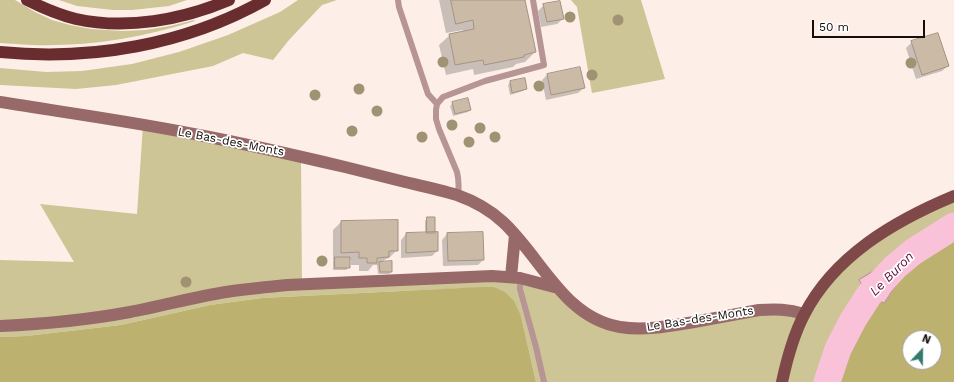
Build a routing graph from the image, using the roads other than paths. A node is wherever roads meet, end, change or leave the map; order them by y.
1 (27, 0) edge
2 (229, 0) edge
3 (265, 0) edge
4 (398, 0) edge
5 (533, 0) edge
6 (0, 52) edge
7 (0, 102) edge
8 (437, 104) junction
9 (458, 196) junction
10 (954, 196) edge
11 (515, 235) junction
12 (515, 277) junction
13 (558, 288) junction
14 (804, 314) junction
15 (0, 326) edge
16 (544, 382) edge
17 (782, 382) edge

1 - 2 highway
3 - 6 highway
4 - 8 lane
5 - 8 lane
7 - 9 street, Le Bas-des-Monts
8 - 9 lane
9 - 11 street, Le Bas-des-Monts
10 - 14 main road
11 - 12 street
11 - 13 street, Le Bas-des-Monts
12 - 13 street
12 - 15 street
12 - 16 lane
13 - 14 street, Le Bas-des-Monts
14 - 17 main road

